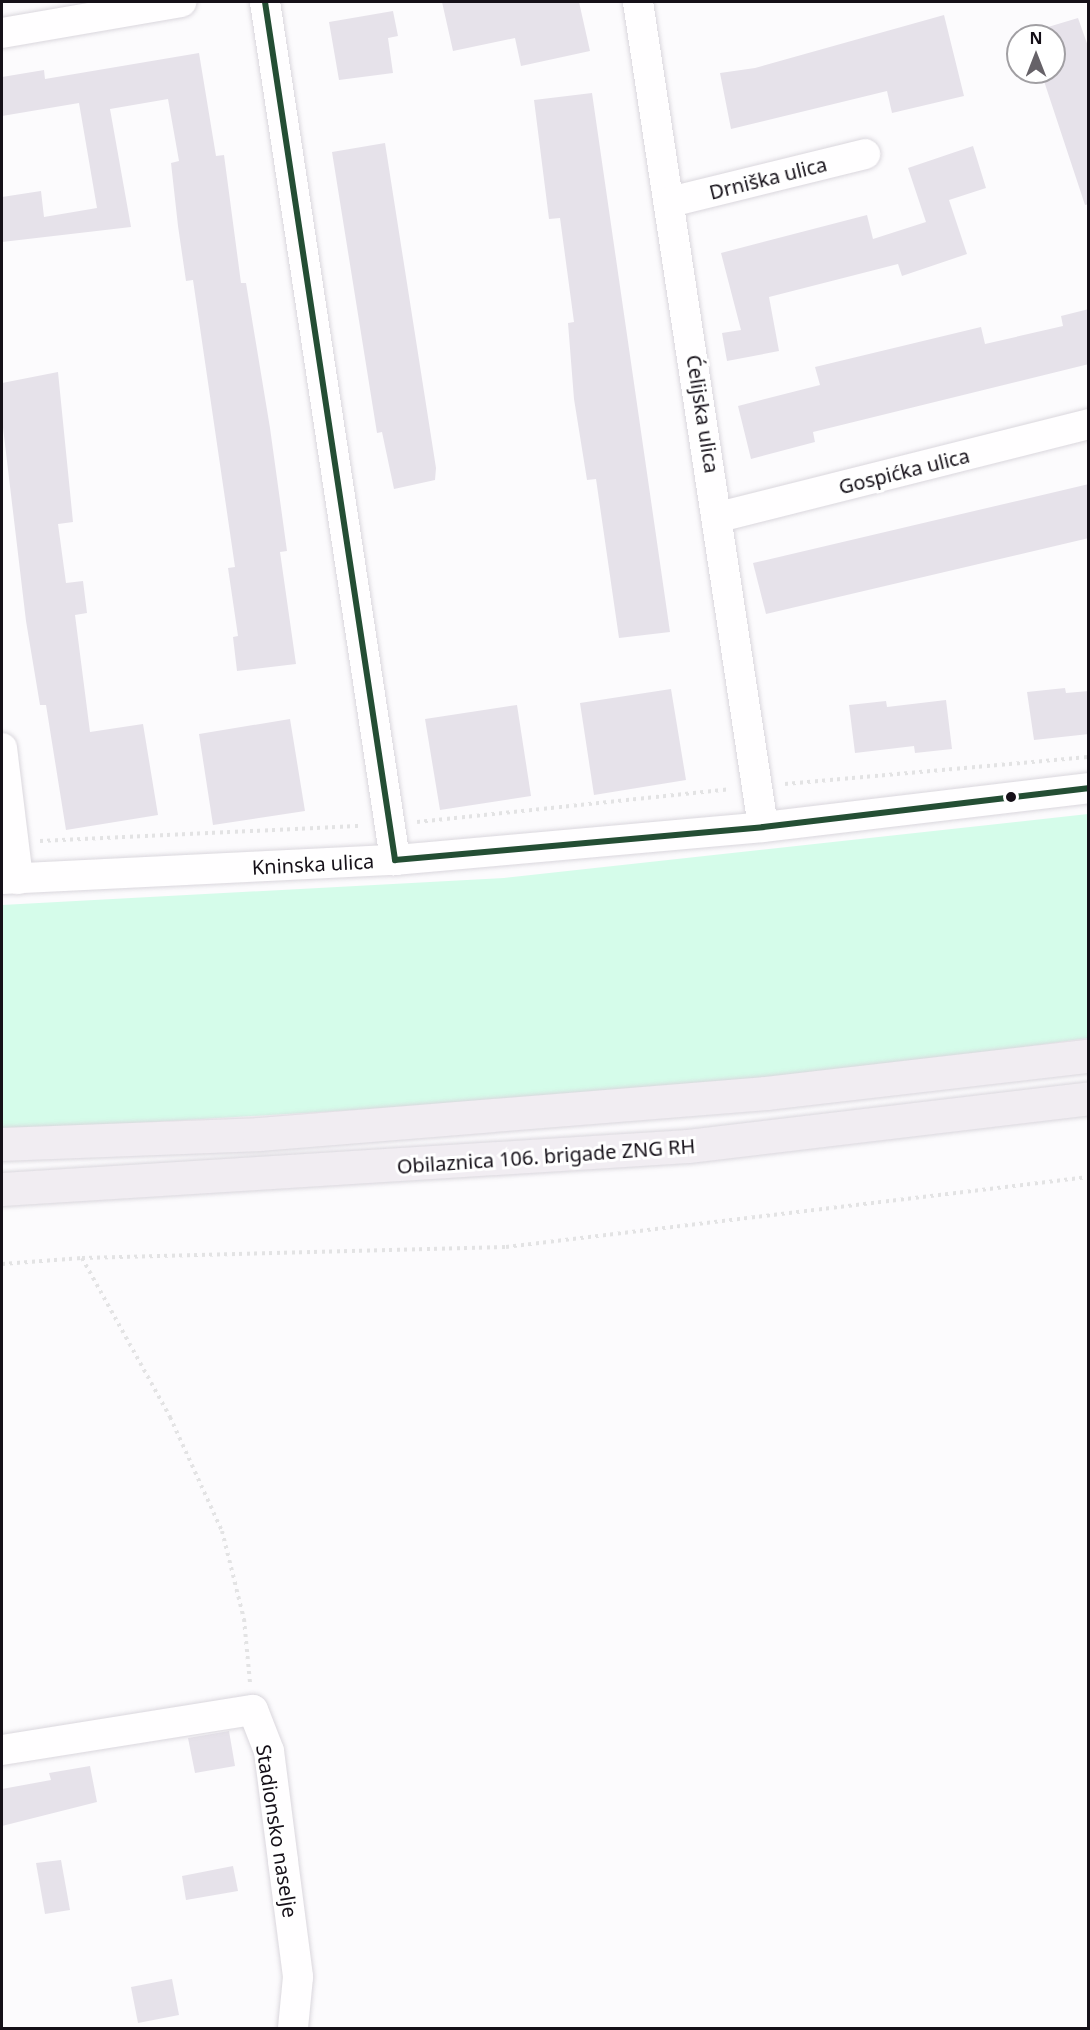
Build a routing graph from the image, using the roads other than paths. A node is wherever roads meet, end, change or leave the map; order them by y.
1 (181, 2) edge
2 (265, 2) edge
3 (638, 2) edge
4 (2, 33) edge
5 (865, 154) dead end
6 (670, 201) junction
7 (1089, 424) edge
8 (719, 517) junction
9 (2, 748) edge
10 (1089, 788) edge
11 (763, 827) junction
12 (395, 860) junction
13 (10, 879) edge
14 (1089, 1056) edge
15 (1089, 1098) edge
16 (2, 1144) edge
17 (2, 1189) edge
18 (2, 1750) edge
19 (293, 2028) edge

1 - 4 street
2 - 12 street
3 - 6 street, Ćelijska ulica
5 - 6 street, Drniška ulica
6 - 8 street, Ćelijska ulica
7 - 8 street, Gospićka ulica
8 - 11 street, Ćelijska ulica
9 - 13 street
10 - 11 street, Kninska ulica
11 - 12 street, Kninska ulica
12 - 13 street, Kninska ulica
14 - 16 highway
15 - 17 highway, Obilaznica 106. brigade ZNG RH
18 - 19 street, Stadionsko naselje

